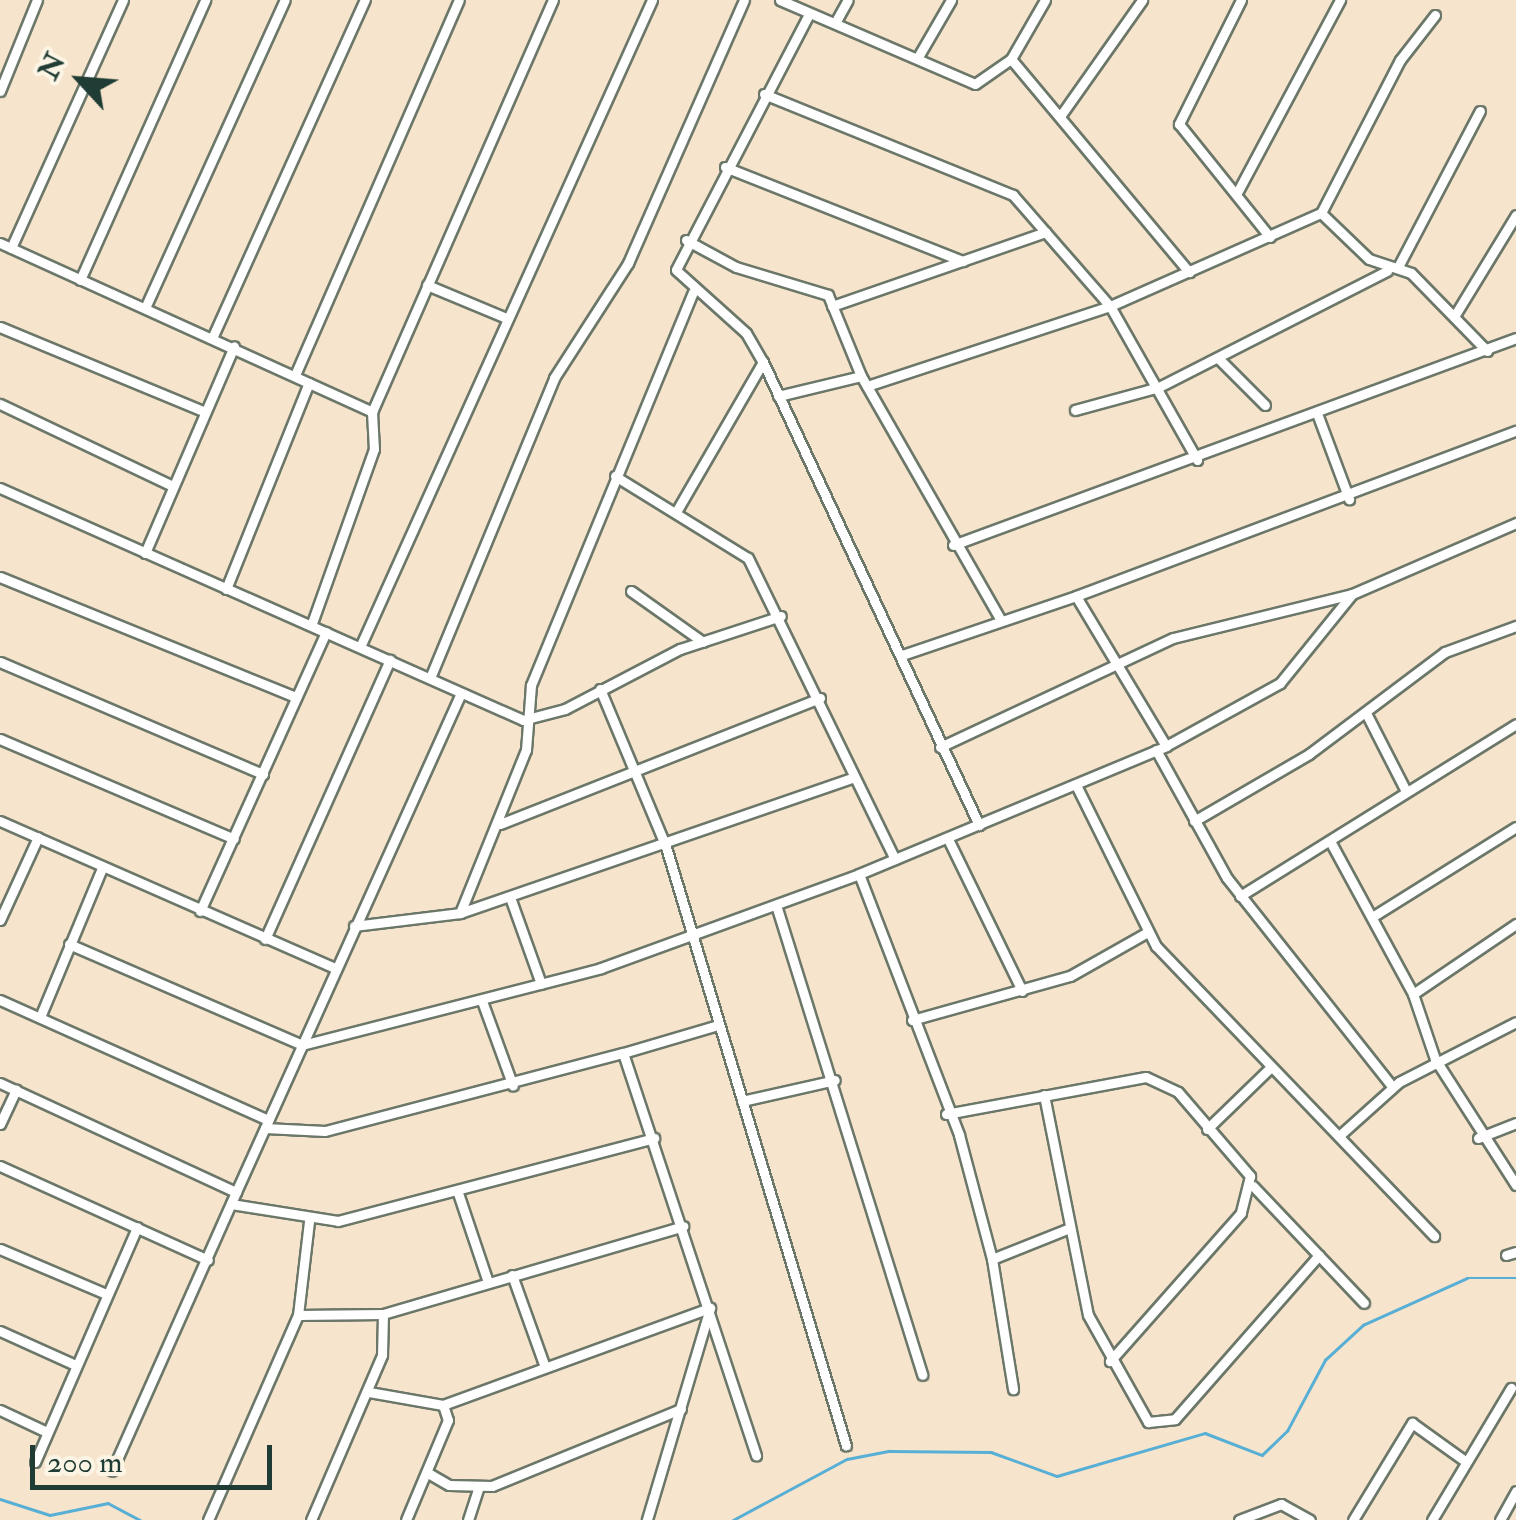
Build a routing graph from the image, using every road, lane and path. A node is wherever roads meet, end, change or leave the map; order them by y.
1 (36, 0) edge
2 (122, 0) edge
3 (205, 0) edge
4 (285, 0) edge
5 (365, 0) edge
6 (460, 0) edge
7 (554, 0) edge
8 (652, 0) edge
9 (744, 0) edge
10 (780, 0) edge
11 (848, 0) edge
12 (951, 0) edge
13 (1045, 0) edge
14 (1142, 0) edge
15 (1241, 0) edge
16 (1340, 0) edge
17 (809, 14) junction
18 (1434, 15) dead end
19 (835, 23) junction
20 (918, 57) junction
21 (1011, 59) junction
22 (0, 91) edge
23 (764, 94) junction
24 (1480, 111) dead end
25 (1061, 114) junction
26 (725, 167) junction
27 (1238, 191) junction
28 (1322, 213) junction
29 (1516, 214) edge
30 (1046, 232) junction
31 (1270, 237) junction
32 (686, 240) junction
33 (0, 242) edge
34 (11, 248) junction
35 (962, 261) junction
36 (1399, 265) junction
37 (1387, 270) junction
38 (1189, 272) junction
39 (80, 280) junction
40 (427, 285) junction
41 (693, 292) junction
42 (832, 306) junction
43 (1110, 306) junction
44 (146, 308) junction
45 (1454, 315) junction
46 (504, 317) junction
47 (0, 327) edge
48 (213, 336) junction
49 (1516, 338) edge
50 (234, 346) junction
51 (1487, 351) junction
52 (1219, 359) junction
53 (764, 362) junction
54 (295, 375) junction
55 (861, 376) junction
56 (309, 382) junction
57 (867, 386) junction
58 (1160, 386) junction
59 (778, 396) junction
60 (0, 404) edge
61 (1265, 405) dead end
62 (1075, 410) dead end
63 (206, 412) junction
64 (372, 412) junction
65 (1318, 416) junction
66 (1516, 430) edge
67 (1196, 460) junction
68 (615, 476) junction
69 (173, 486) junction
70 (0, 488) edge
71 (1349, 499) junction
72 (676, 512) junction
73 (1516, 523) edge
74 (954, 545) junction
75 (144, 553) junction
76 (0, 577) edge
77 (226, 589) junction
78 (631, 592) dead end
79 (1352, 594) junction
80 (1076, 596) junction
81 (780, 616) junction
82 (1000, 619) junction
83 (312, 623) junction
84 (1516, 626) edge
85 (326, 632) junction
86 (704, 642) junction
87 (360, 647) junction
88 (902, 655) junction
89 (390, 660) junction
90 (0, 662) edge
91 (1116, 664) junction
92 (430, 678) junction
93 (600, 689) junction
94 (461, 694) junction
95 (296, 697) junction
96 (820, 698) junction
97 (1366, 714) junction
98 (522, 720) junction
99 (1516, 724) edge
100 (0, 738) edge
101 (940, 747) junction
102 (1161, 748) junction
103 (640, 768) junction
104 (263, 774) junction
105 (853, 778) junction
106 (1076, 785) junction
107 (1406, 791) junction
108 (1194, 820) junction
109 (0, 821) edge
110 (500, 824) junction
111 (978, 825) junction
112 (1516, 827) edge
113 (38, 836) junction
114 (948, 838) junction
115 (234, 839) junction
116 (1330, 842) junction
117 (666, 848) junction
118 (895, 860) junction
119 (102, 868) junction
120 (858, 874) junction
121 (1240, 896) junction
122 (511, 900) junction
123 (776, 904) junction
124 (200, 911) junction
125 (460, 913) junction
126 (1372, 917) junction
127 (0, 920) edge
128 (1516, 924) edge
129 (354, 926) junction
130 (1146, 933) junction
131 (692, 937) junction
132 (265, 939) junction
133 (70, 944) junction
134 (335, 968) junction
135 (541, 984) junction
136 (1022, 991) junction
137 (1413, 994) junction
138 (0, 1000) edge
139 (482, 1001) junction
140 (40, 1018) junction
141 (912, 1020) junction
142 (1516, 1022) edge
143 (718, 1026) junction
144 (302, 1045) junction
145 (623, 1053) junction
146 (1435, 1059) junction
147 (1270, 1068) junction
148 (834, 1080) junction
149 (0, 1083) edge
150 (513, 1086) junction
151 (1392, 1086) junction
152 (16, 1090) junction
153 (1044, 1096) junction
154 (742, 1101) junction
155 (946, 1114) junction
156 (1516, 1123) edge
157 (0, 1124) edge
158 (266, 1124) junction
159 (1207, 1129) junction
160 (1340, 1136) junction
161 (654, 1138) junction
162 (1478, 1138) junction
163 (0, 1166) edge
164 (1516, 1184) edge
165 (1253, 1186) junction
166 (236, 1192) junction
167 (458, 1193) junction
168 (231, 1204) junction
169 (308, 1222) junction
170 (683, 1226) junction
171 (137, 1227) junction
172 (1070, 1228) junction
173 (1434, 1236) dead end
174 (0, 1248) edge
175 (1319, 1254) junction
176 (992, 1258) junction
177 (208, 1260) junction
178 (512, 1275) junction
179 (488, 1282) junction
180 (106, 1294) junction
181 (1364, 1303) dead end
182 (710, 1308) junction
183 (383, 1314) junction
184 (298, 1315) junction
185 (0, 1332) edge
186 (1110, 1361) junction
187 (73, 1364) junction
188 (545, 1367) junction
189 (922, 1374) dead end
190 (1511, 1388) dead end
191 (1014, 1389) dead end
192 (369, 1392) junction
193 (443, 1405) junction
194 (681, 1409) junction
195 (0, 1410) edge
196 (47, 1432) junction
197 (846, 1446) dead end
198 (756, 1456) dead end
199 (1465, 1460) junction
200 (35, 1462) dead end
201 (112, 1471) dead end
202 (428, 1473) junction
203 (478, 1489) junction
204 (1516, 1492) edge
205 (208, 1520) edge
206 (311, 1520) edge
207 (406, 1520) edge
208 (468, 1520) edge
209 (647, 1520) edge
210 (1239, 1520) edge
211 (1310, 1520) edge
212 (1353, 1520) edge
213 (1432, 1520) edge
214 (1500, 1520) edge

1 - 22 street
2 - 34 street
3 - 39 street
4 - 44 street
5 - 48 street
6 - 54 street
7 - 40 street
8 - 46 street
9 - 92 street
10 - 17 street
11 - 19 street
12 - 20 street
13 - 21 street
14 - 25 street
15 - 27 street
16 - 27 street
17 - 19 street
17 - 23 street
18 - 28 street
19 - 20 street
20 - 21 street
21 - 25 street
23 - 26 street
23 - 30 street
24 - 36 street
25 - 38 street
26 - 32 street
26 - 35 street
27 - 31 street
28 - 31 street
28 - 37 street
29 - 45 street
30 - 35 street
30 - 43 street
31 - 38 street
32 - 41 street
32 - 42 street
33 - 34 street
34 - 39 street
35 - 42 street
36 - 37 street
36 - 45 street
37 - 52 street
38 - 43 street
39 - 44 street
40 - 46 street
40 - 64 street
41 - 53 street
41 - 68 street
42 - 55 street
43 - 57 street
43 - 58 street
44 - 48 street
45 - 51 street
46 - 87 street
47 - 63 street
48 - 50 street
49 - 51 street
50 - 54 street
50 - 63 street
51 - 65 street
52 - 58 street
52 - 61 street
53 - 59 street
53 - 72 street
54 - 56 street
55 - 57 street
55 - 59 street
56 - 64 street
56 - 77 street
57 - 74 street
58 - 62 street
58 - 67 street
59 - 88 street
60 - 69 street
63 - 69 street
64 - 83 street
65 - 67 street
65 - 71 street
66 - 71 street
67 - 74 street
68 - 72 street
68 - 98 street
69 - 75 street
70 - 75 street
71 - 80 street
72 - 81 street
73 - 79 street
74 - 82 street
75 - 77 street
76 - 95 street
77 - 83 street
78 - 86 street
79 - 91 street
79 - 102 street
80 - 82 street
80 - 91 street
81 - 86 street
81 - 96 street
82 - 88 street
83 - 85 street
84 - 97 street
85 - 87 street
85 - 95 street
86 - 93 street
87 - 89 street
88 - 101 street
89 - 92 street
89 - 132 street
90 - 104 street
91 - 101 street
91 - 102 street
92 - 94 street
93 - 98 street
93 - 103 street
94 - 98 street
94 - 129 street
95 - 104 street
96 - 103 street
96 - 105 street
97 - 107 street
97 - 108 street
98 - 110 street
99 - 107 street
100 - 115 street
101 - 111 street
102 - 106 street
102 - 108 street
103 - 110 street
103 - 117 street
104 - 115 street
105 - 117 street
105 - 118 street
106 - 111 street
106 - 130 street
107 - 116 street
108 - 121 street
109 - 113 street
110 - 125 street
111 - 114 street
112 - 126 street
113 - 119 street
113 - 127 street
114 - 118 street
114 - 136 street
115 - 124 street
116 - 121 street
116 - 126 street
117 - 122 street
117 - 131 street
118 - 120 street
119 - 124 street
119 - 133 street
120 - 123 street
120 - 141 street
121 - 151 street
122 - 125 street
122 - 135 street
123 - 131 street
123 - 148 street
124 - 132 street
125 - 129 street
126 - 137 street
128 - 137 street
129 - 134 street
130 - 136 street
130 - 147 street
131 - 135 street
131 - 143 street
132 - 134 street
133 - 140 street
133 - 144 street
134 - 144 street
135 - 139 street
136 - 141 street
137 - 146 street
138 - 140 street
139 - 144 street
139 - 150 street
140 - 158 street
141 - 155 street
142 - 146 street
143 - 145 street
143 - 154 street
144 - 158 street
145 - 150 street
145 - 161 street
146 - 151 street
146 - 162 street
147 - 159 street
147 - 160 street
148 - 154 street
148 - 189 street
149 - 152 street
150 - 158 street
151 - 160 street
152 - 157 street
152 - 166 street
153 - 155 street
153 - 159 street
153 - 172 street
154 - 197 street
155 - 176 street
156 - 162 street
158 - 166 street
159 - 165 street
160 - 173 street
161 - 167 street
161 - 170 street
162 - 164 street
163 - 171 street
165 - 175 street
165 - 186 street
166 - 168 street
167 - 169 street
167 - 179 street
168 - 169 street
168 - 177 street
169 - 184 street
170 - 178 street
170 - 182 street
171 - 177 street
171 - 180 street
172 - 176 street
172 - 186 street
174 - 180 street
175 - 181 street
175 - 186 street
176 - 191 street
177 - 201 street
178 - 179 street
178 - 188 street
179 - 183 street
180 - 187 street
182 - 188 street
182 - 194 street
182 - 198 street
183 - 184 street
183 - 192 street
184 - 205 street
185 - 187 street
187 - 196 street
188 - 193 street
190 - 199 street
192 - 193 street
192 - 206 street
193 - 202 street
194 - 203 street
194 - 209 street
195 - 196 street
196 - 200 street
199 - 212 street
199 - 213 street
202 - 203 street
202 - 207 street
203 - 208 street
204 - 214 street
210 - 211 street

